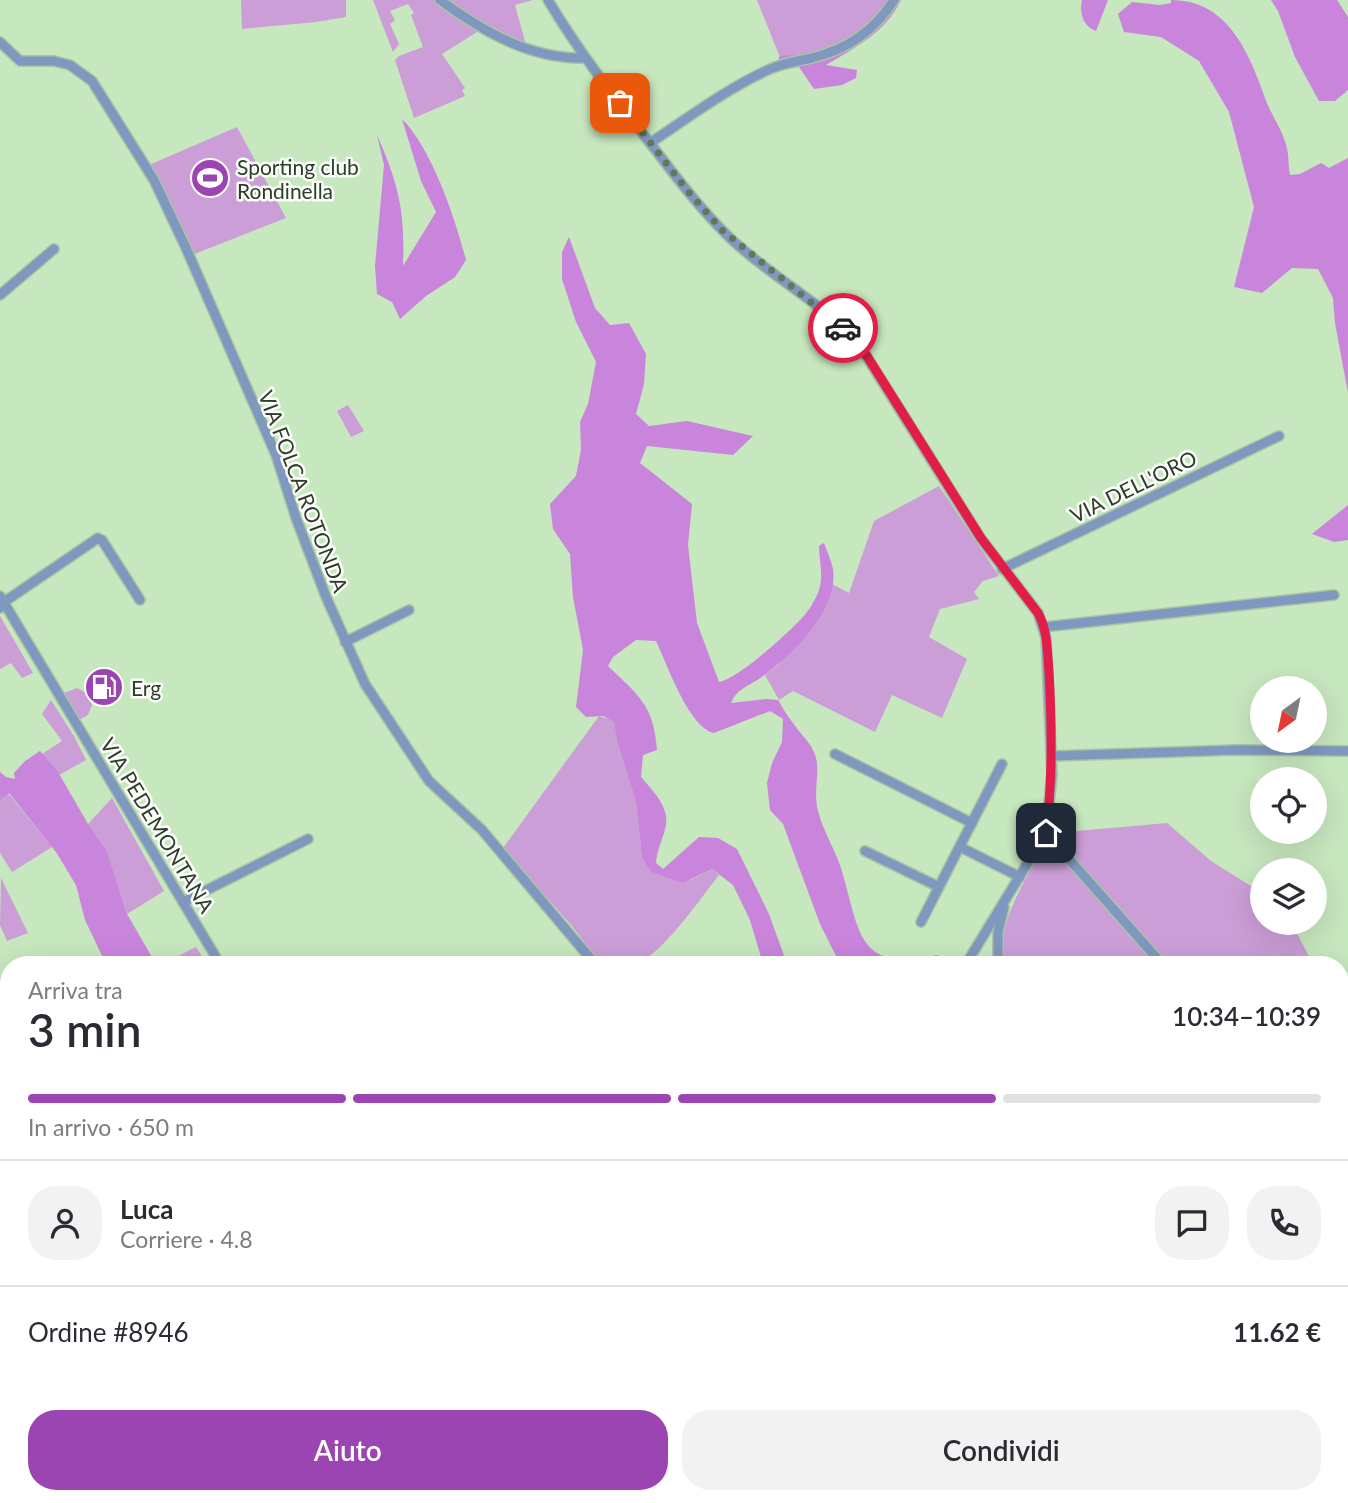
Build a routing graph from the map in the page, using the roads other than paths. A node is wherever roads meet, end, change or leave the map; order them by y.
1 (440, 0) edge
2 (548, 0) edge
3 (894, 0) edge
4 (0, 42) edge
5 (584, 58) junction
6 (650, 143) junction
7 (54, 249) dead end
8 (0, 295) edge
9 (1279, 436) dead end
10 (1002, 569) junction
11 (1334, 596) dead end
12 (140, 600) dead end
13 (1, 602) edge
14 (409, 610) dead end
15 (1044, 627) junction
16 (345, 642) junction
17 (1348, 751) edge
18 (835, 754) dead end
19 (1052, 757) junction
20 (1002, 764) dead end
21 (972, 823) junction
22 (1046, 833) junction
23 (308, 839) dead end
24 (960, 847) junction
25 (865, 850) dead end
26 (1020, 877) junction
27 (939, 887) junction
28 (1012, 889) junction
29 (183, 902) junction
30 (921, 922) dead end
31 (215, 956) edge
32 (589, 956) edge
33 (971, 956) edge
34 (998, 956) edge
35 (1155, 956) edge

1 - 5 street
2 - 5 street
3 - 6 street
4 - 16 street, VIA FOLCA ROTONDA
5 - 6 street
6 - 10 street
7 - 8 street
9 - 10 street, VIA DELL'ORO
10 - 15 street
11 - 15 street
12 - 13 street
13 - 29 street, VIA PEDEMONTANA
14 - 16 street
15 - 19 street
16 - 32 street, VIA FOLCA ROTONDA
17 - 19 street
18 - 21 street
19 - 22 street
20 - 21 street
21 - 24 street
22 - 26 street
22 - 35 street
23 - 29 street
24 - 26 street
24 - 27 street
25 - 27 street
26 - 28 street
27 - 30 street
28 - 33 street
28 - 34 street
29 - 31 street, VIA PEDEMONTANA

